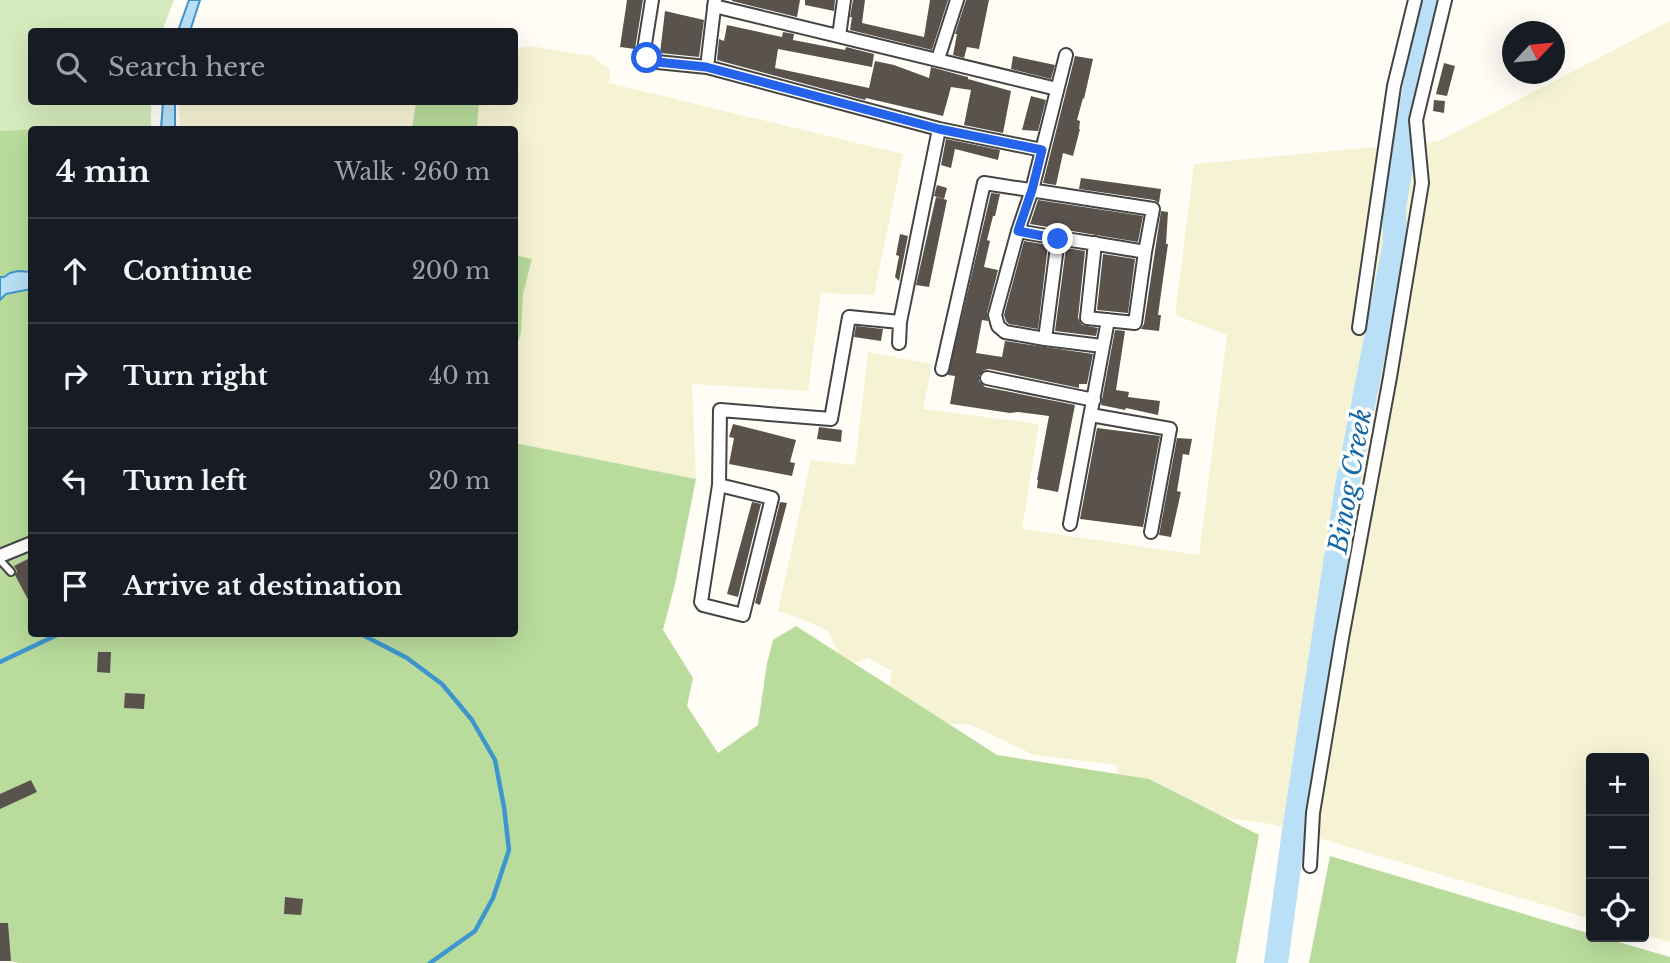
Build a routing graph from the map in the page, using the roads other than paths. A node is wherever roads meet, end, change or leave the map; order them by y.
1 (652, 0) edge
2 (844, 0) edge
3 (957, 0) edge
4 (1415, 0) edge
5 (1445, 0) edge
6 (714, 3) edge
7 (839, 36) junction
8 (1066, 55) dead end
9 (939, 59) junction
10 (706, 67) junction
11 (1057, 89) junction
12 (939, 129) junction
13 (1042, 150) junction
14 (1032, 190) junction
15 (1018, 231) junction
16 (1058, 239) junction
17 (1095, 243) junction
18 (1145, 252) junction
19 (1108, 320) junction
20 (900, 322) junction
21 (1359, 328) dead end
22 (1045, 339) junction
23 (899, 343) dead end
24 (1102, 346) junction
25 (942, 369) dead end
26 (987, 378) dead end
27 (1094, 400) junction
28 (1091, 415) junction
29 (719, 485) junction
30 (1070, 524) dead end
31 (1151, 532) dead end
32 (28, 544) edge
33 (0, 558) edge
34 (10, 572) dead end
35 (1310, 866) dead end

1 - 10 street
2 - 7 street
3 - 9 street
4 - 21 street
5 - 35 street
6 - 7 street
6 - 10 street
7 - 9 street
8 - 11 street
9 - 11 street
10 - 12 street
11 - 13 street
12 - 13 street
12 - 20 street
13 - 14 street
14 - 15 street
14 - 18 street
14 - 25 street
15 - 16 street
15 - 22 street
16 - 17 street
16 - 22 street
17 - 18 street
17 - 19 street
18 - 19 street
19 - 24 street
20 - 23 street
20 - 29 street
22 - 24 street
24 - 27 street
26 - 27 street
27 - 28 street
28 - 30 street
28 - 31 street
29 - 29 street
32 - 33 street
33 - 34 lane

